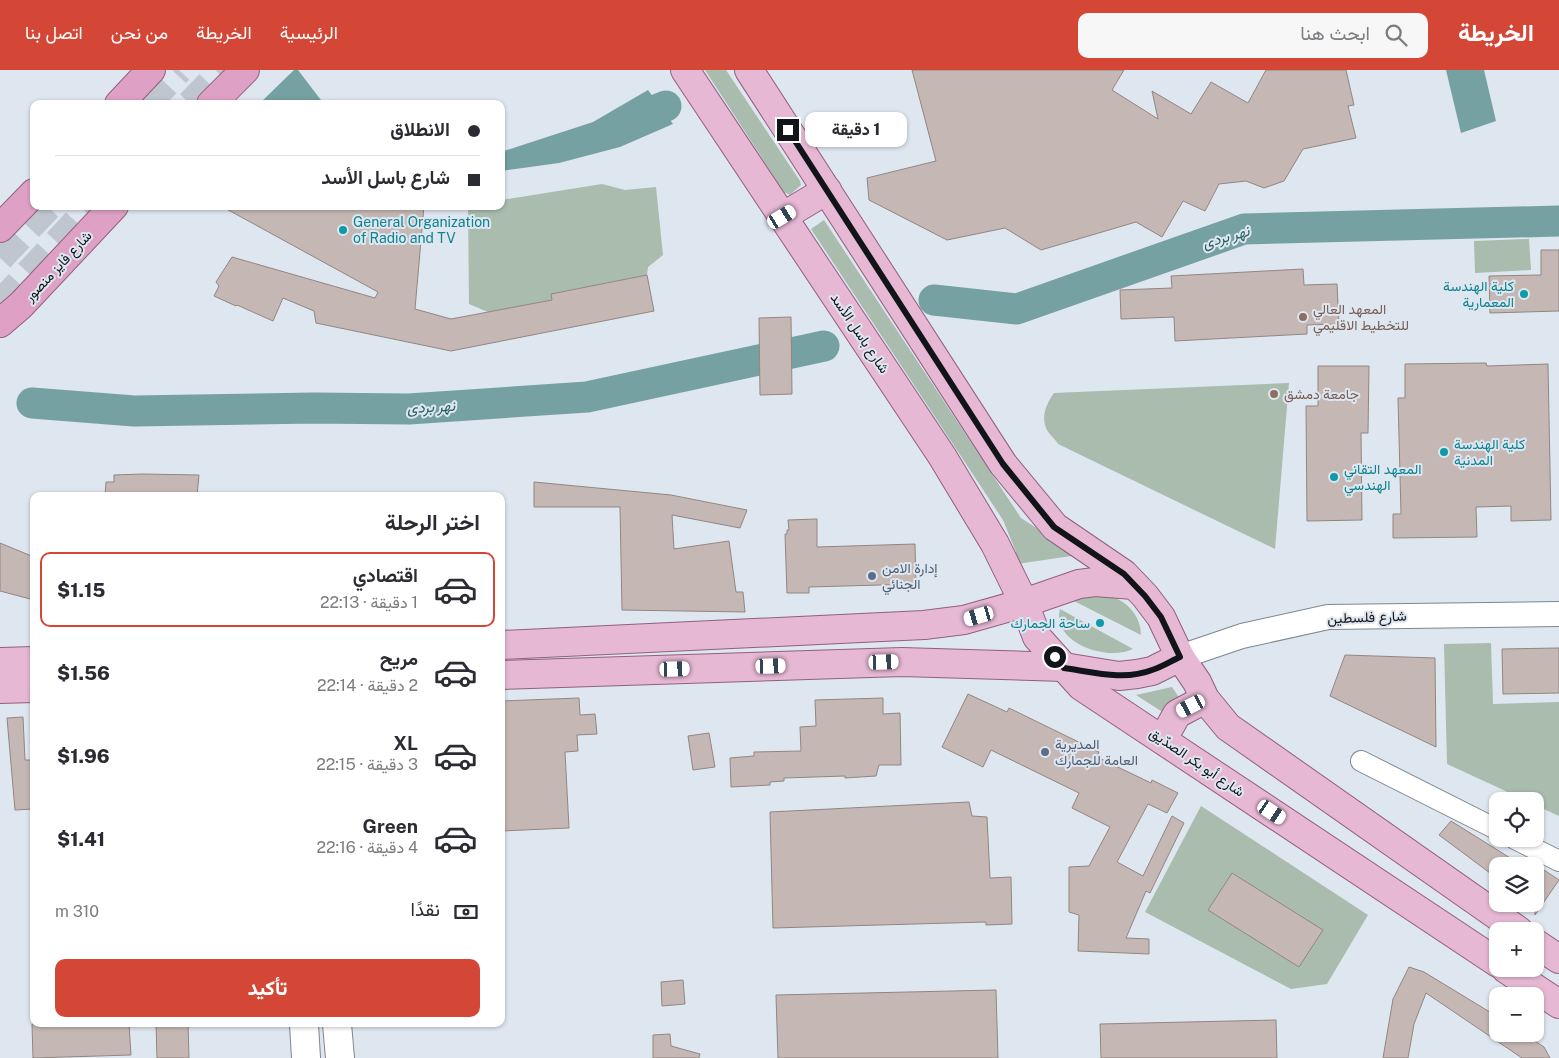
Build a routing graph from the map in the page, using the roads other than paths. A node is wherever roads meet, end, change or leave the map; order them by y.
1 (151, 70) edge
2 (245, 70) edge
3 (685, 70) edge
4 (749, 70) edge
5 (123, 100) edge
6 (215, 100) edge
7 (827, 190) junction
8 (30, 197) edge
9 (110, 210) edge
10 (782, 217) junction
11 (0, 228) edge
12 (0, 323) edge
13 (1134, 585) junction
14 (1024, 603) junction
15 (1559, 614) edge
16 (505, 645) edge
17 (1180, 657) junction
18 (30, 661) edge
19 (0, 662) edge
20 (1064, 668) junction
21 (505, 675) edge
22 (30, 688) edge
23 (0, 689) edge
24 (1205, 699) junction
25 (1163, 739) junction
26 (1361, 762) dead end
27 (1489, 826) edge
28 (1531, 847) edge
29 (1559, 861) edge
30 (1506, 922) edge
31 (1544, 949) edge
32 (1489, 957) edge
33 (1559, 960) edge
34 (1518, 977) edge
35 (1559, 1004) edge
36 (304, 1027) edge
37 (337, 1027) edge
38 (306, 1058) edge
39 (340, 1058) edge

1 - 5 highway
2 - 6 highway
3 - 10 main road, شارع باسل الأسد
4 - 7 main road
7 - 10 main road
7 - 13 main road
8 - 11 highway
9 - 12 highway, شارع فايز منصور
10 - 14 main road, شارع باسل الأسد
13 - 14 main road
13 - 17 main road
14 - 16 main road
14 - 20 main road, شارع أبو بكر الصدّيق
15 - 17 street, شارع فلسطين
17 - 20 main road
17 - 24 main road
18 - 19 main road
20 - 21 main road
20 - 25 main road, شارع أبو بكر الصدّيق
22 - 23 main road
24 - 25 main road
24 - 30 main road
25 - 32 main road, شارع أبو بكر الصدّيق
26 - 27 street
28 - 29 street
31 - 33 main road
34 - 35 main road
36 - 38 main road
37 - 39 main road

